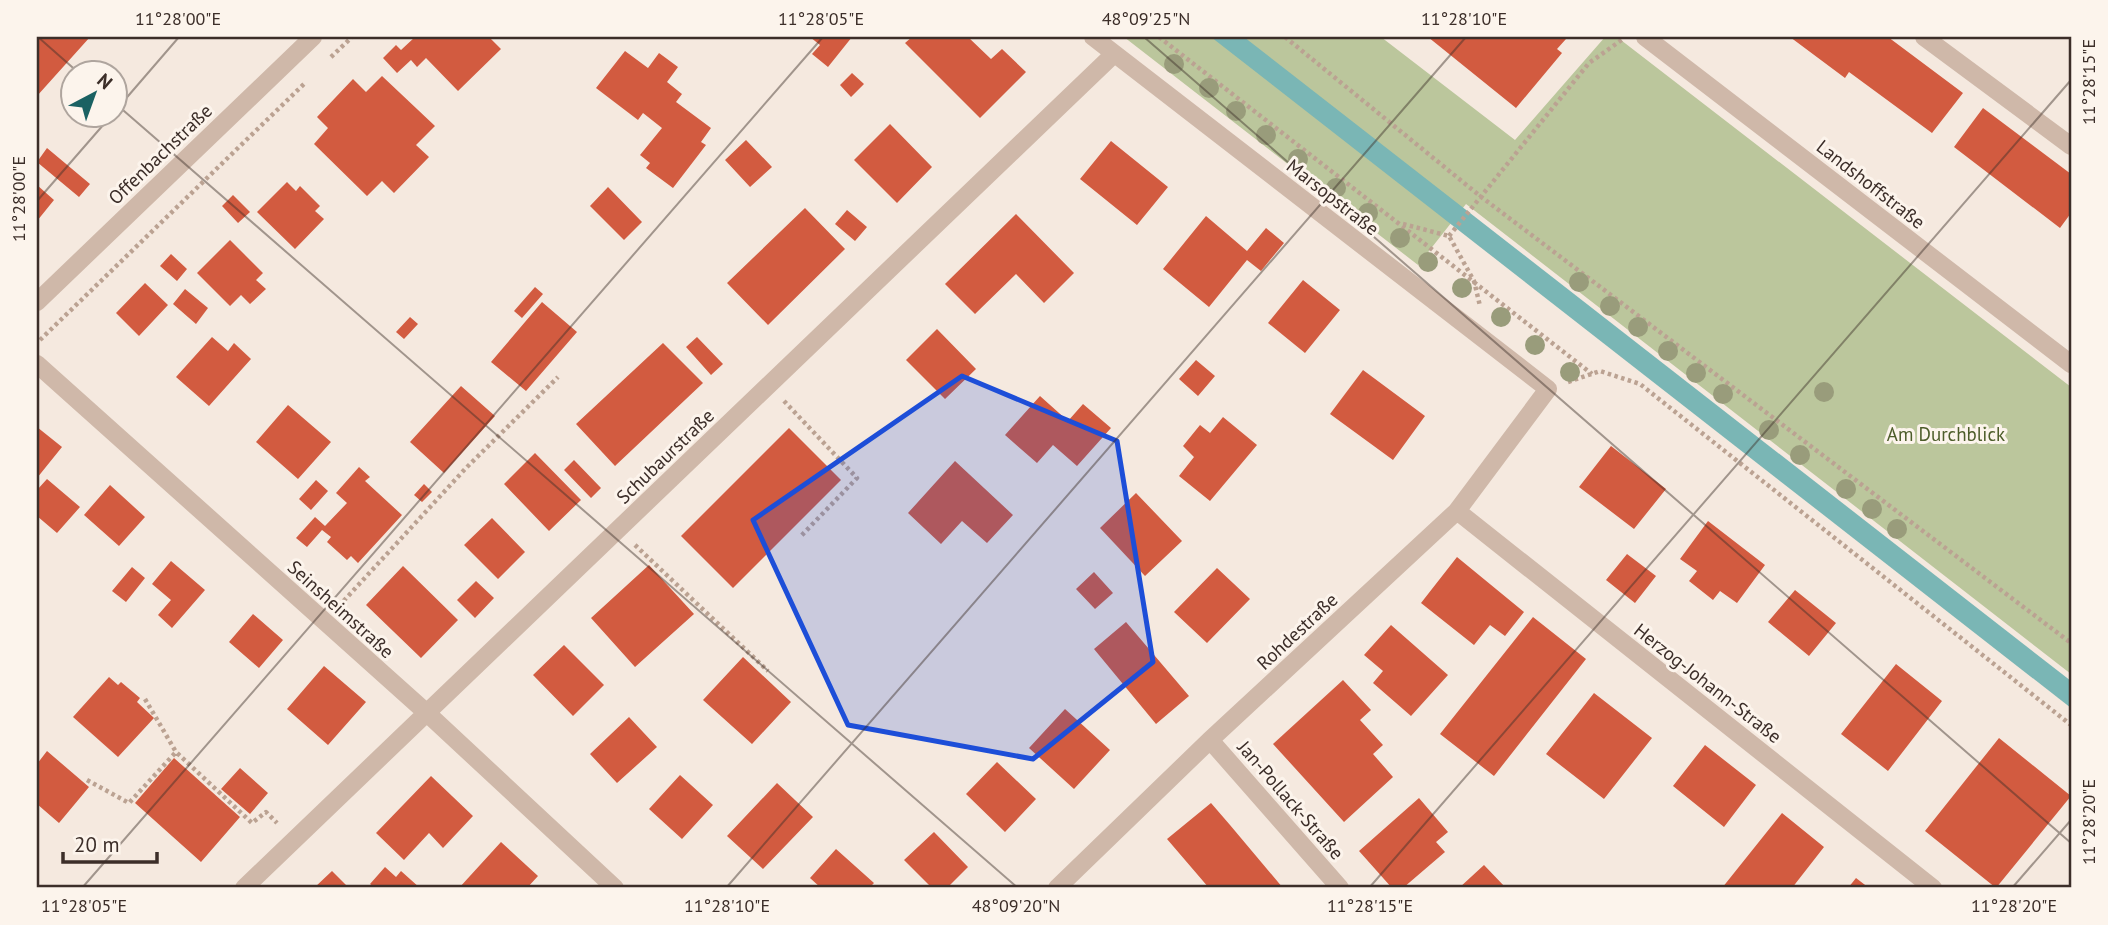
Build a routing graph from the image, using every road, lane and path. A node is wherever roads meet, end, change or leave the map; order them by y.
1 (313, 37) edge
2 (352, 37) edge
3 (1093, 37) edge
4 (1159, 37) edge
5 (1285, 37) edge
6 (1626, 37) edge
7 (1645, 37) edge
8 (1924, 37) edge
9 (1114, 54) junction
10 (323, 65) dead end
11 (313, 75) dead end
12 (2071, 146) edge
13 (1480, 196) junction
14 (1399, 223) junction
15 (1449, 236) junction
16 (1474, 282) junction
17 (37, 302) edge
18 (37, 343) edge
19 (37, 364) edge
20 (2071, 364) edge
21 (1592, 374) junction
22 (558, 377) dead end
23 (769, 386) junction
24 (1548, 389) junction
25 (1457, 511) junction
26 (619, 530) junction
27 (801, 536) dead end
28 (324, 622) junction
29 (2071, 643) edge
30 (768, 671) dead end
31 (145, 699) dead end
32 (428, 714) junction
33 (2071, 725) edge
34 (1210, 740) junction
35 (176, 752) junction
36 (87, 780) dead end
37 (256, 820) dead end
38 (244, 888) edge
39 (615, 888) edge
40 (1057, 888) edge
41 (1340, 888) edge
42 (1933, 888) edge

1 - 17 street, Offenbachstraße
2 - 10 path
3 - 9 street, Marsopstraße
4 - 14 path
5 - 13 path
6 - 13 path
7 - 20 street, Landshoffstraße
8 - 12 street
9 - 23 street, Schubaurstraße
9 - 24 street, Marsopstraße
11 - 18 path
13 - 15 path
13 - 29 path
14 - 15 path
14 - 16 path
15 - 16 path
16 - 21 path
19 - 28 street, Seinsheimstraße
21 - 24 path
21 - 33 path
22 - 28 path
23 - 26 street, Schubaurstraße
23 - 27 path
24 - 25 street, Rohdestraße
25 - 34 street, Rohdestraße
25 - 42 street, Herzog-Johann-Straße
26 - 30 path
26 - 32 street, Schubaurstraße
28 - 32 street, Seinsheimstraße
31 - 35 path
32 - 38 street, Schubaurstraße
32 - 39 street, Seinsheimstraße
34 - 40 street, Rohdestraße
34 - 41 street, Jan-Pollack-Straße
35 - 36 path
35 - 37 path

